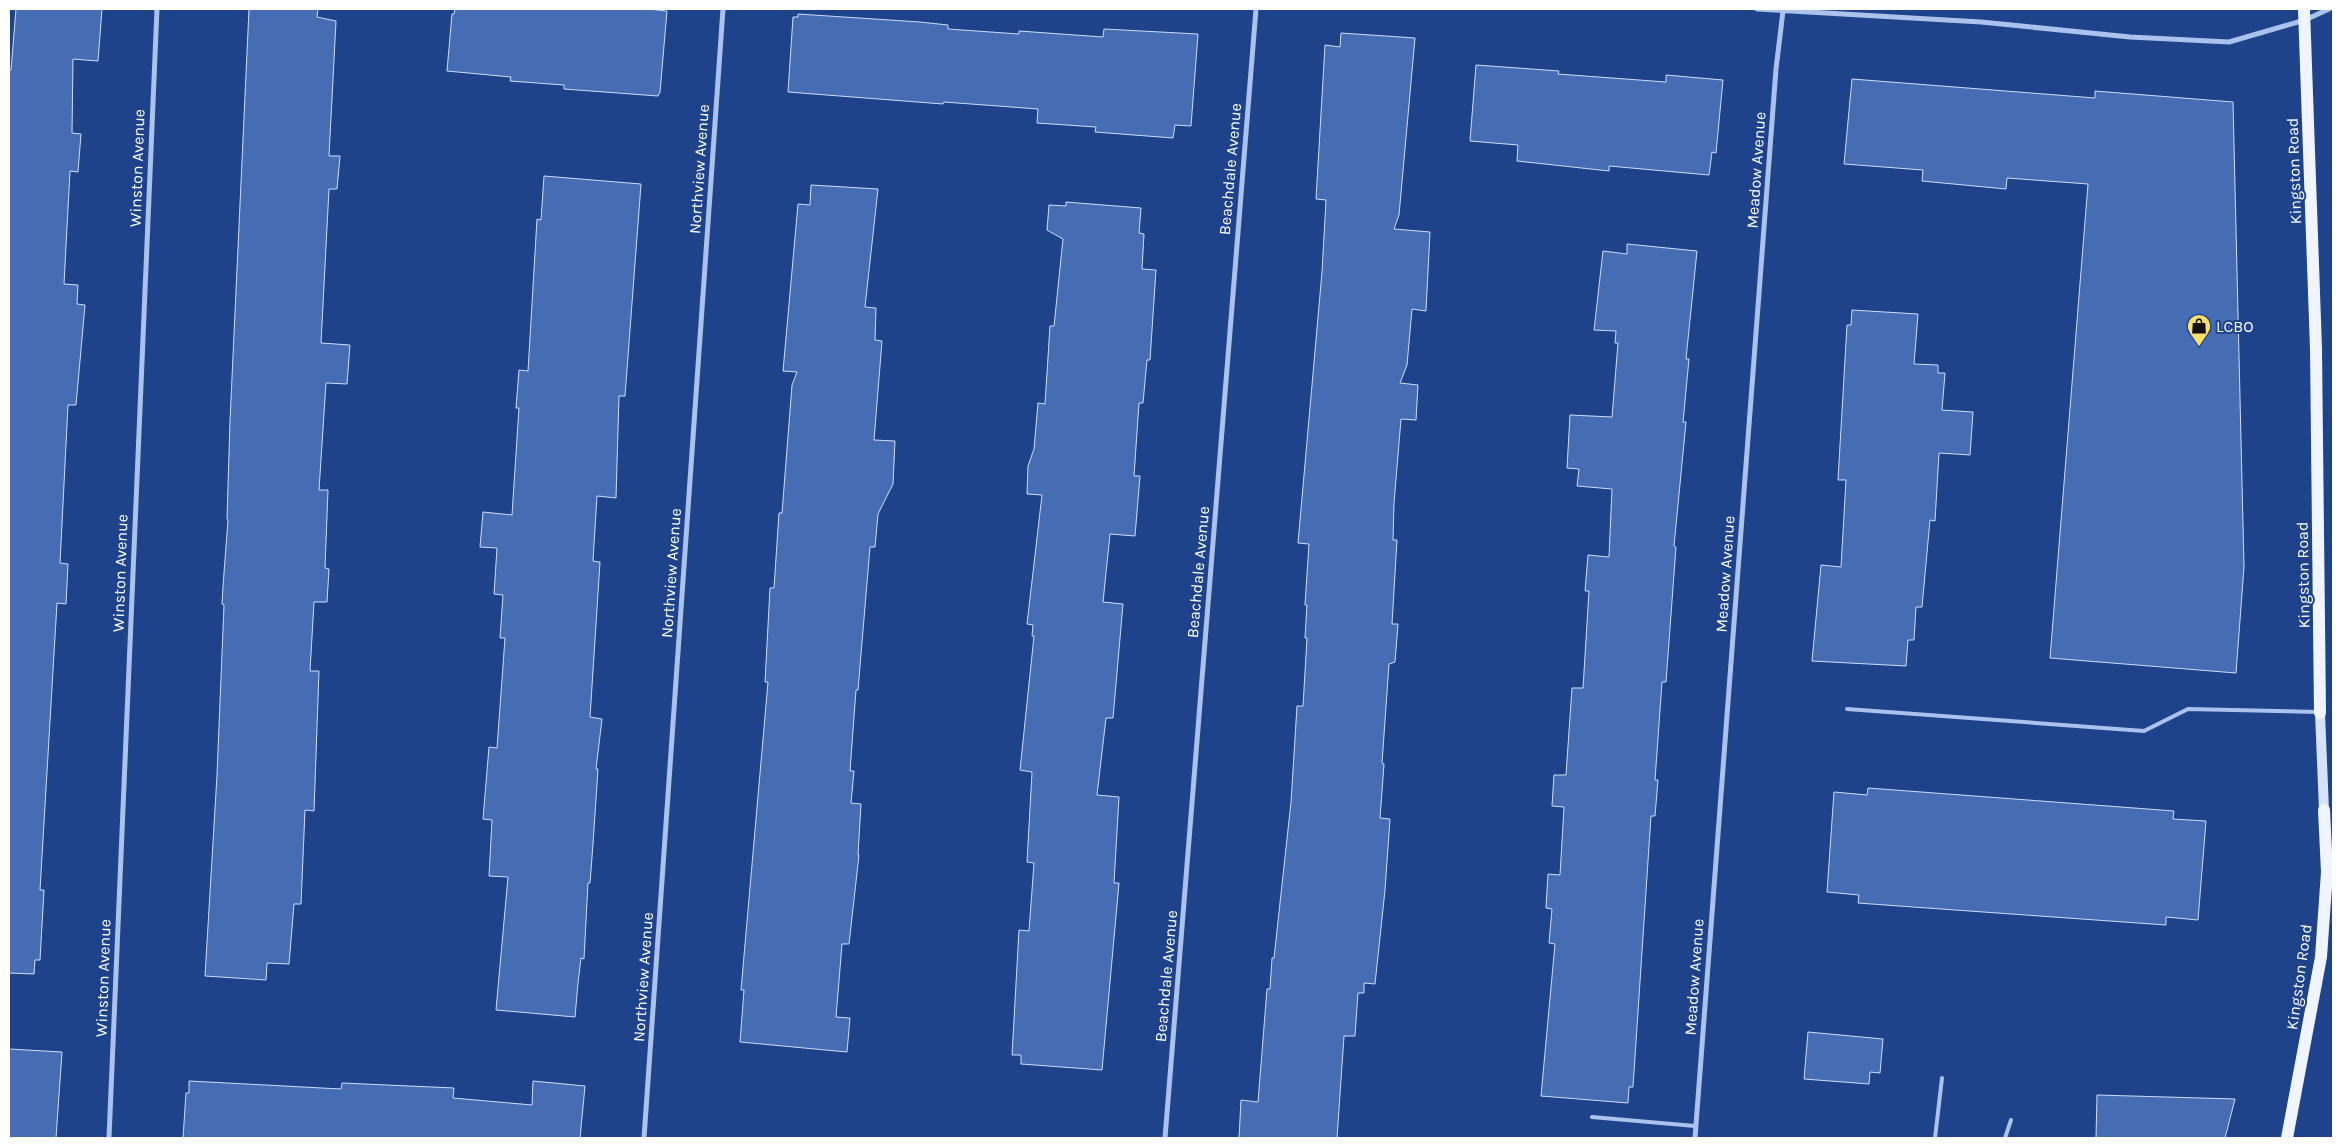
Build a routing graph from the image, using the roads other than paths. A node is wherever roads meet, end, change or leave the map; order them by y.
1 (156, 9) edge
2 (723, 9) edge
3 (1256, 9) edge
4 (1757, 9) edge
5 (2329, 9) edge
6 (1783, 11) junction
7 (2305, 14) edge
8 (1847, 709) dead end
9 (2320, 712) junction
10 (2324, 810) joint
11 (1942, 1078) dead end
12 (1592, 1117) dead end
13 (2011, 1120) dead end
14 (1695, 1126) junction
15 (109, 1138) edge
16 (644, 1138) edge
17 (1165, 1138) edge
18 (1695, 1138) edge
19 (1934, 1138) edge
20 (2004, 1138) edge
21 (2287, 1138) edge

1 - 15 street, Winston Avenue
2 - 16 street, Northview Avenue
3 - 17 street, Beachdale Avenue
4 - 6 street
5 - 7 street
6 - 7 street
6 - 14 street, Meadow Avenue
7 - 9 main road, Kingston Road
8 - 9 lane
9 - 10 main road, Kingston Road
10 - 21 main road, Kingston Road
11 - 19 lane
12 - 14 lane
13 - 20 lane
14 - 18 street, Meadow Avenue

